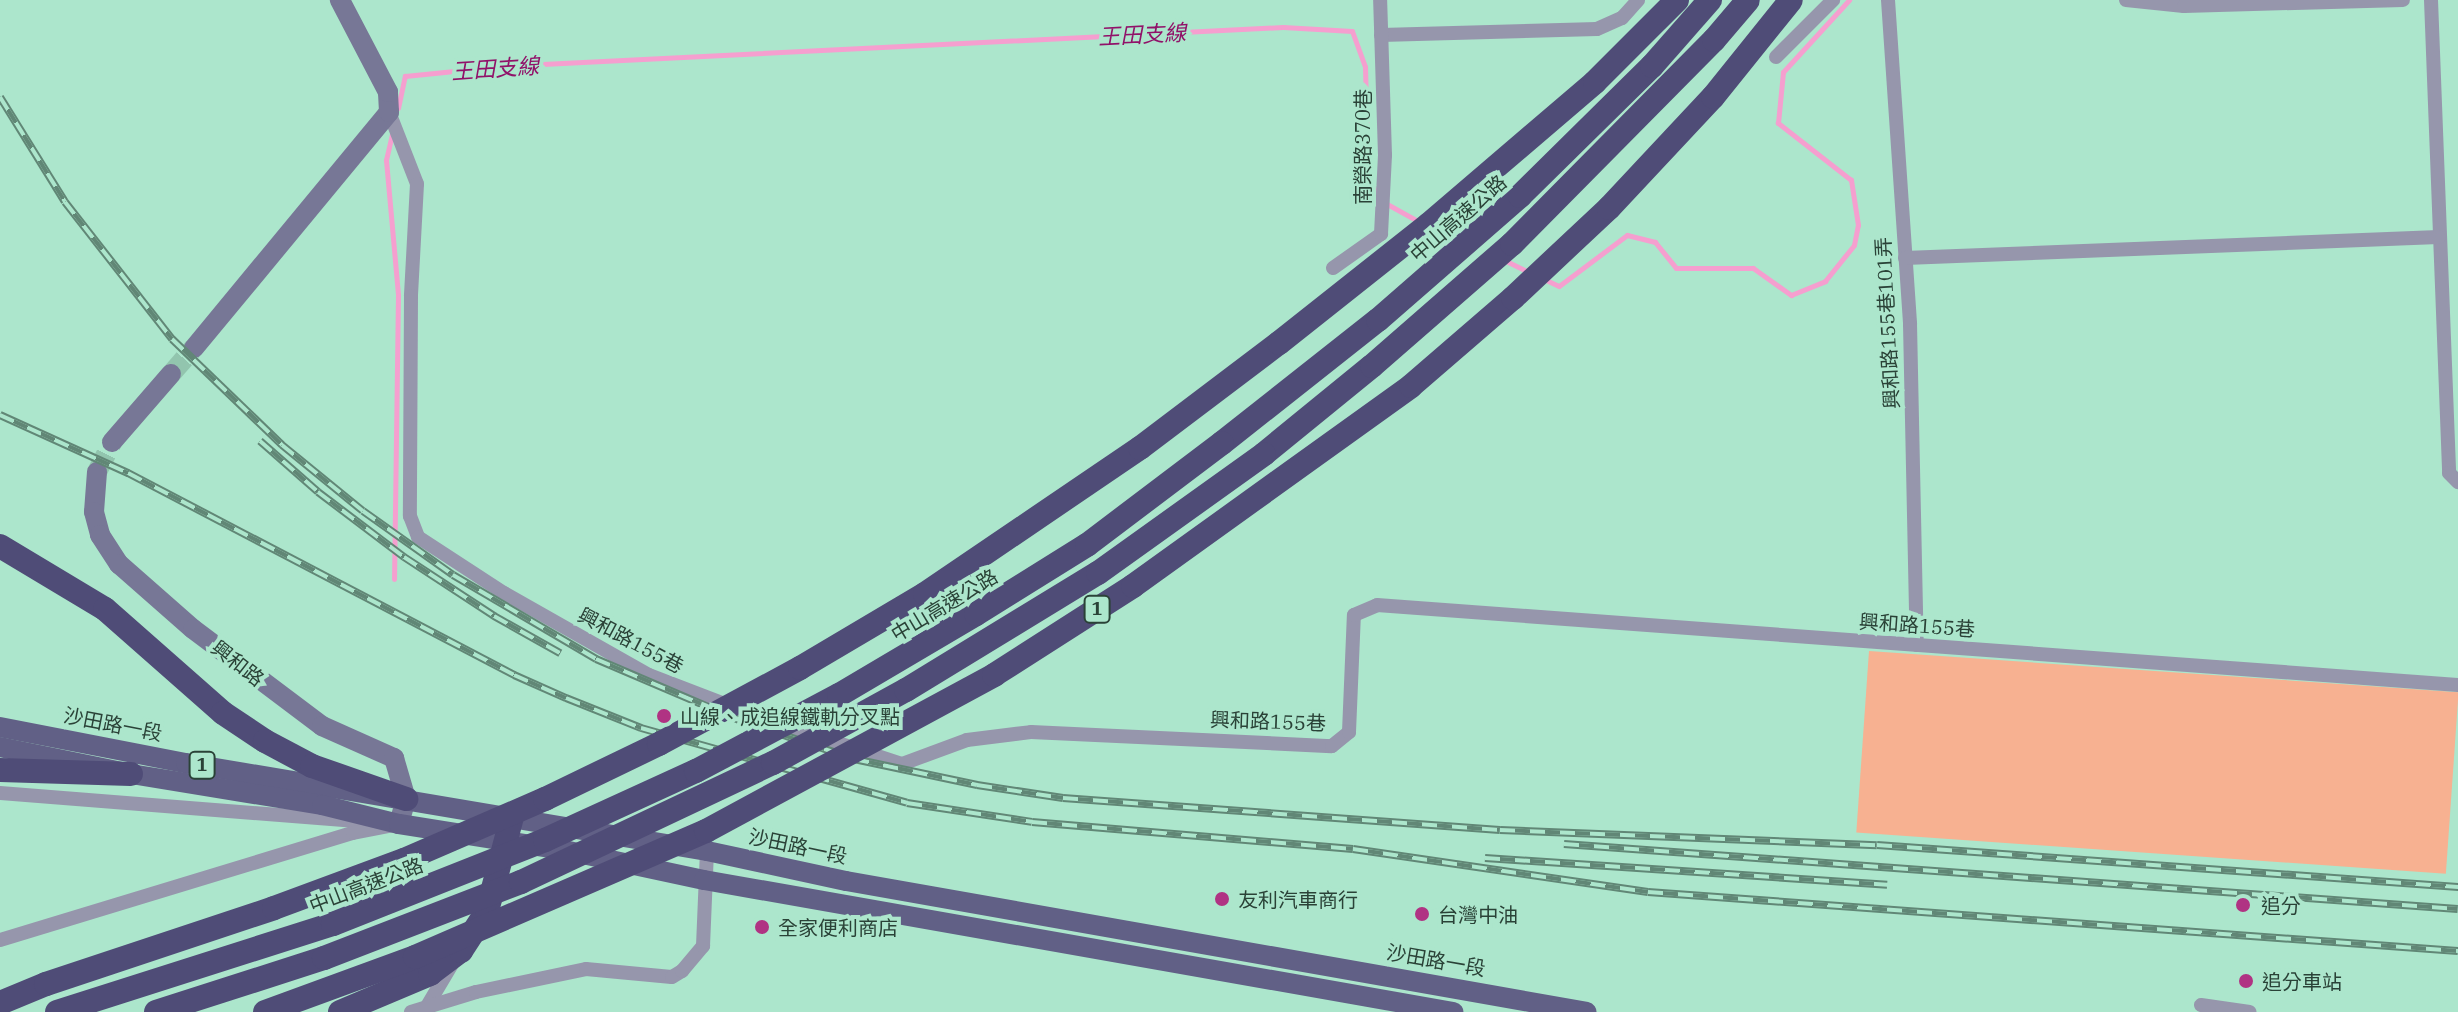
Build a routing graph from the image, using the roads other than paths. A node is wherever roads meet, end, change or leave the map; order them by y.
1 (340, 0) edge
2 (1380, 0) edge
3 (1638, 0) edge
4 (1677, 0) edge
5 (1710, 0) edge
6 (1748, 0) edge
7 (1791, 0) edge
8 (1833, 0) edge
9 (1888, 0) edge
10 (2126, 0) edge
11 (2403, 0) edge
12 (2431, 0) edge
13 (1381, 35) junction
14 (1776, 57) dead end
15 (389, 112) junction
16 (2439, 237) junction
17 (1905, 258) junction
18 (1333, 268) dead end
19 (194, 348) tunnel mouth
20 (171, 374) tunnel mouth
21 (112, 442) tunnel mouth
22 (97, 472) tunnel mouth
23 (2458, 482) edge
24 (0, 546) edge
25 (1917, 645) junction
26 (2458, 685) edge
27 (0, 727) edge
28 (0, 747) edge
29 (0, 770) edge
30 (131, 774) junction
31 (0, 793) edge
32 (406, 799) junction
33 (512, 817) junction
34 (399, 824) junction
35 (504, 842) junction
36 (707, 851) junction
37 (704, 880) junction
38 (0, 940) edge
39 (461, 951) junction
40 (46, 984) junction
41 (0, 994) edge
42 (0, 1003) edge
43 (2201, 1005) dead end
44 (426, 1009) edge
45 (57, 1012) edge
46 (156, 1012) edge
47 (265, 1012) edge
48 (340, 1012) edge
49 (411, 1012) edge
50 (1453, 1012) edge
51 (1587, 1012) edge
52 (2250, 1012) edge

1 - 15 street
2 - 13 street, 南榮路370巷
3 - 13 street
4 - 40 highway, bridge
5 - 45 highway, 中山高速公路, bridge
6 - 46 highway, 1, bridge
7 - 47 highway, 1, bridge
8 - 14 street
9 - 17 street, 興和路155巷101弄
10 - 11 street
12 - 16 street
13 - 18 street, 南榮路370巷
15 - 19 street
15 - 25 street, 興和路155巷
16 - 17 street
16 - 23 street
17 - 25 street, 興和路155巷101弄
20 - 21 street
22 - 32 street, 興和路
24 - 32 highway
25 - 26 street, 興和路155巷
27 - 32 main road, 沙田路一段 / 1
28 - 30 main road, 1
29 - 30 highway
30 - 34 main road, 1
31 - 34 street
32 - 33 main road, 沙田路一段 / 1
32 - 34 street
33 - 35 highway
33 - 36 main road, 沙田路一段 / 1
34 - 35 main road, 1
34 - 38 street
35 - 37 main road, 1
35 - 39 highway
36 - 37 street
36 - 51 main road, 沙田路一段 / 1
37 - 44 street
37 - 50 main road, 1
39 - 44 street
39 - 48 highway
40 - 41 highway
40 - 42 highway
43 - 52 street
44 - 49 street

